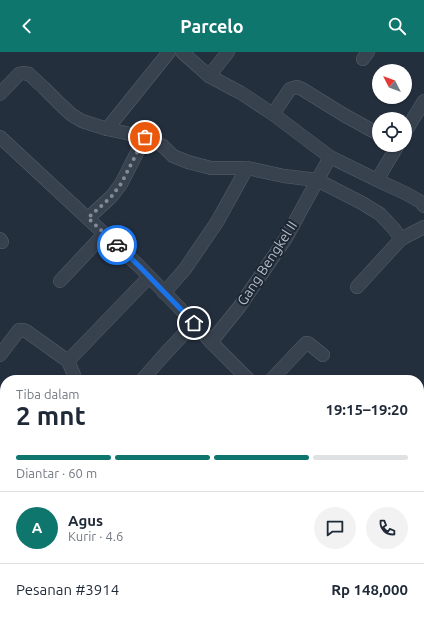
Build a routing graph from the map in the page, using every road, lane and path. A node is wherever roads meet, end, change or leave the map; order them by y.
1 (169, 52) edge
2 (182, 52) edge
3 (228, 52) edge
4 (209, 76) junction
5 (0, 94) edge
6 (424, 101) edge
7 (273, 114) junction
8 (412, 121) edge
9 (107, 129) junction
10 (372, 130) edge
11 (0, 137) edge
12 (145, 137) junction
13 (394, 152) edge
14 (330, 157) junction
15 (246, 168) junction
16 (317, 180) junction
17 (377, 180) junction
18 (424, 206) edge
19 (88, 218) junction
20 (424, 227) edge
21 (104, 234) junction
22 (401, 239) junction
23 (149, 277) junction
24 (60, 281) dead end
25 (357, 287) dead end
26 (164, 293) junction
27 (194, 323) junction
28 (211, 342) junction
29 (0, 355) edge
30 (323, 355) dead end
31 (68, 361) junction
32 (74, 375) edge
33 (146, 375) edge
34 (244, 375) edge
35 (276, 375) edge

1 - 9 street
2 - 4 street
3 - 4 street
4 - 7 street
5 - 9 street
6 - 8 street
7 - 10 street
7 - 14 street
9 - 12 street
11 - 19 street
12 - 15 street
12 - 19 street
13 - 17 street
14 - 16 street, Gang Bengkel II
14 - 17 street
15 - 16 street
15 - 26 street
16 - 22 street
16 - 28 street, Gang Bengkel II
17 - 18 street
19 - 21 street
20 - 22 street
21 - 23 street
21 - 24 street
22 - 25 street
23 - 26 street
23 - 31 street
26 - 27 street
27 - 28 street
27 - 33 street
28 - 34 street
29 - 31 street
30 - 35 street
31 - 32 street

